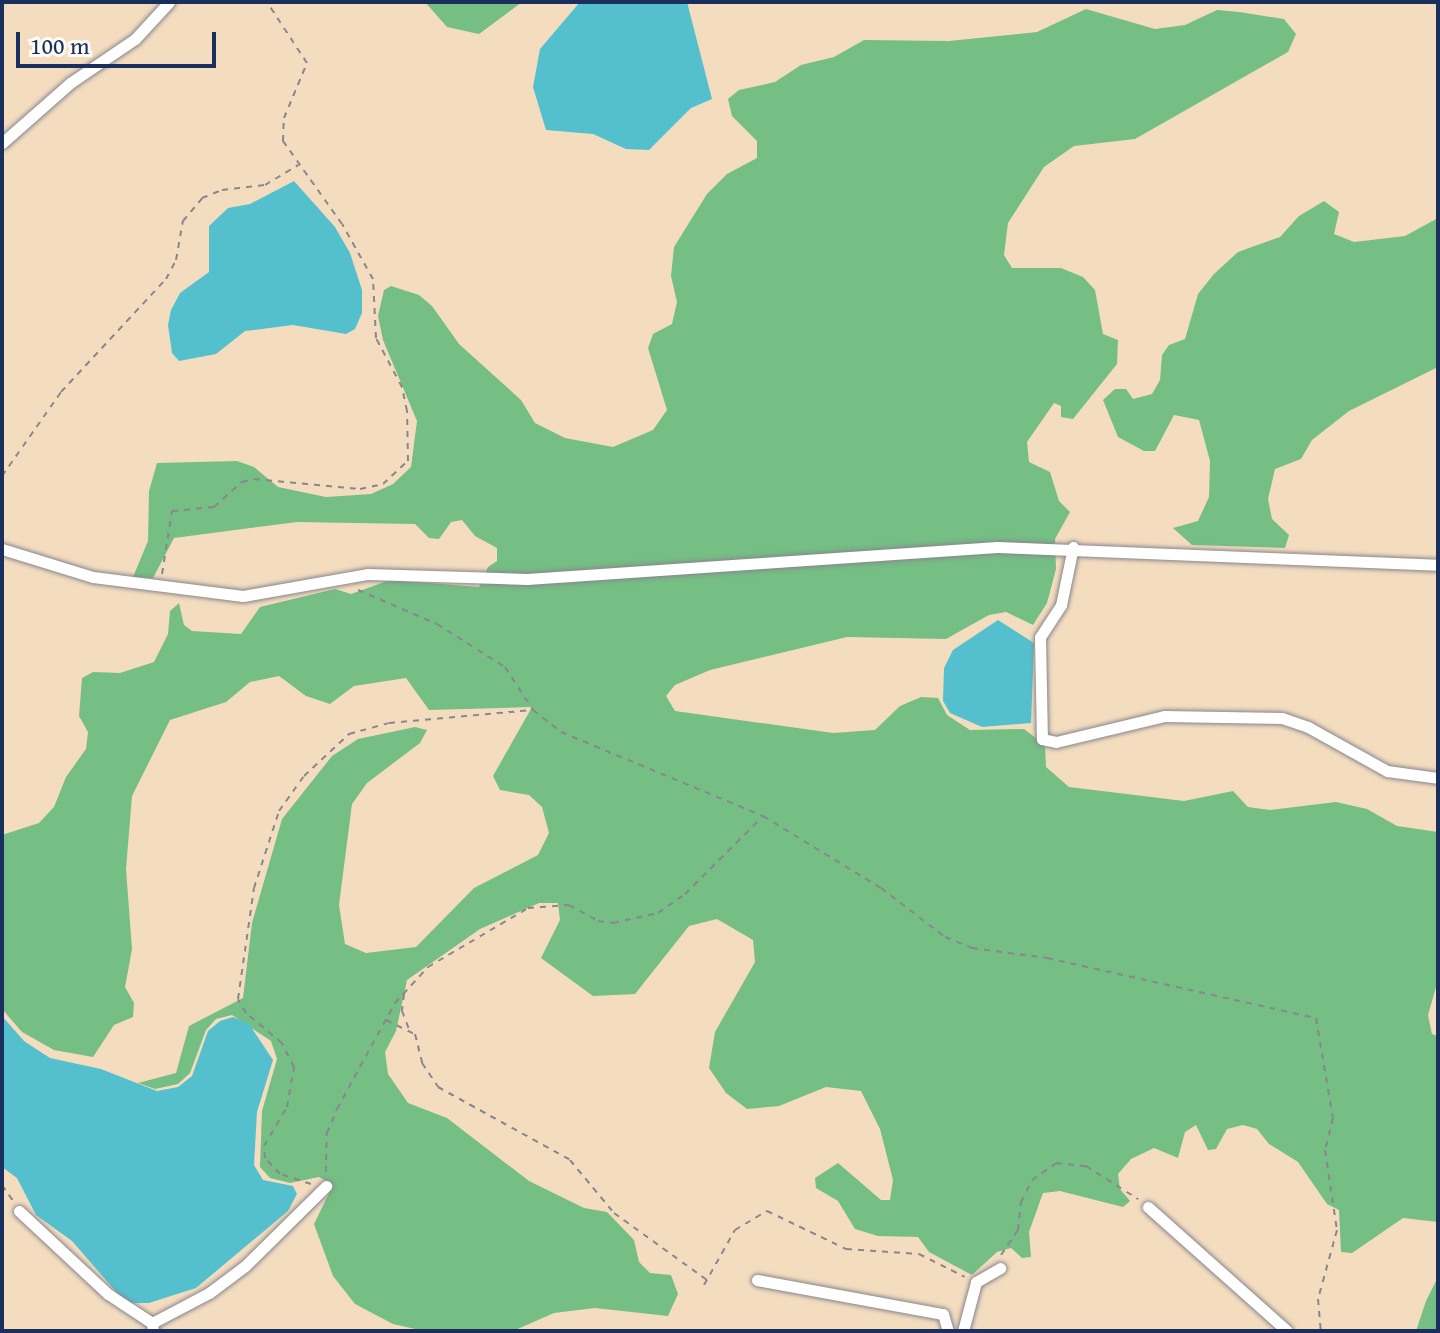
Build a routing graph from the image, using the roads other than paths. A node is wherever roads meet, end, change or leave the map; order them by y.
1 (169, 2) edge
2 (2, 143) edge
3 (1073, 547) junction
4 (2, 549) edge
5 (1438, 565) edge
6 (1438, 778) edge
7 (326, 1186) road end
8 (1148, 1207) road end
9 (19, 1211) road end
10 (1000, 1268) road end
11 (757, 1280) dead end
12 (153, 1327) edge
13 (948, 1331) edge
14 (963, 1331) edge
15 (1287, 1331) edge

1 - 2 street
3 - 4 street
3 - 5 street
3 - 6 street
7 - 12 street
8 - 15 street
9 - 12 street
10 - 14 street
11 - 13 street

